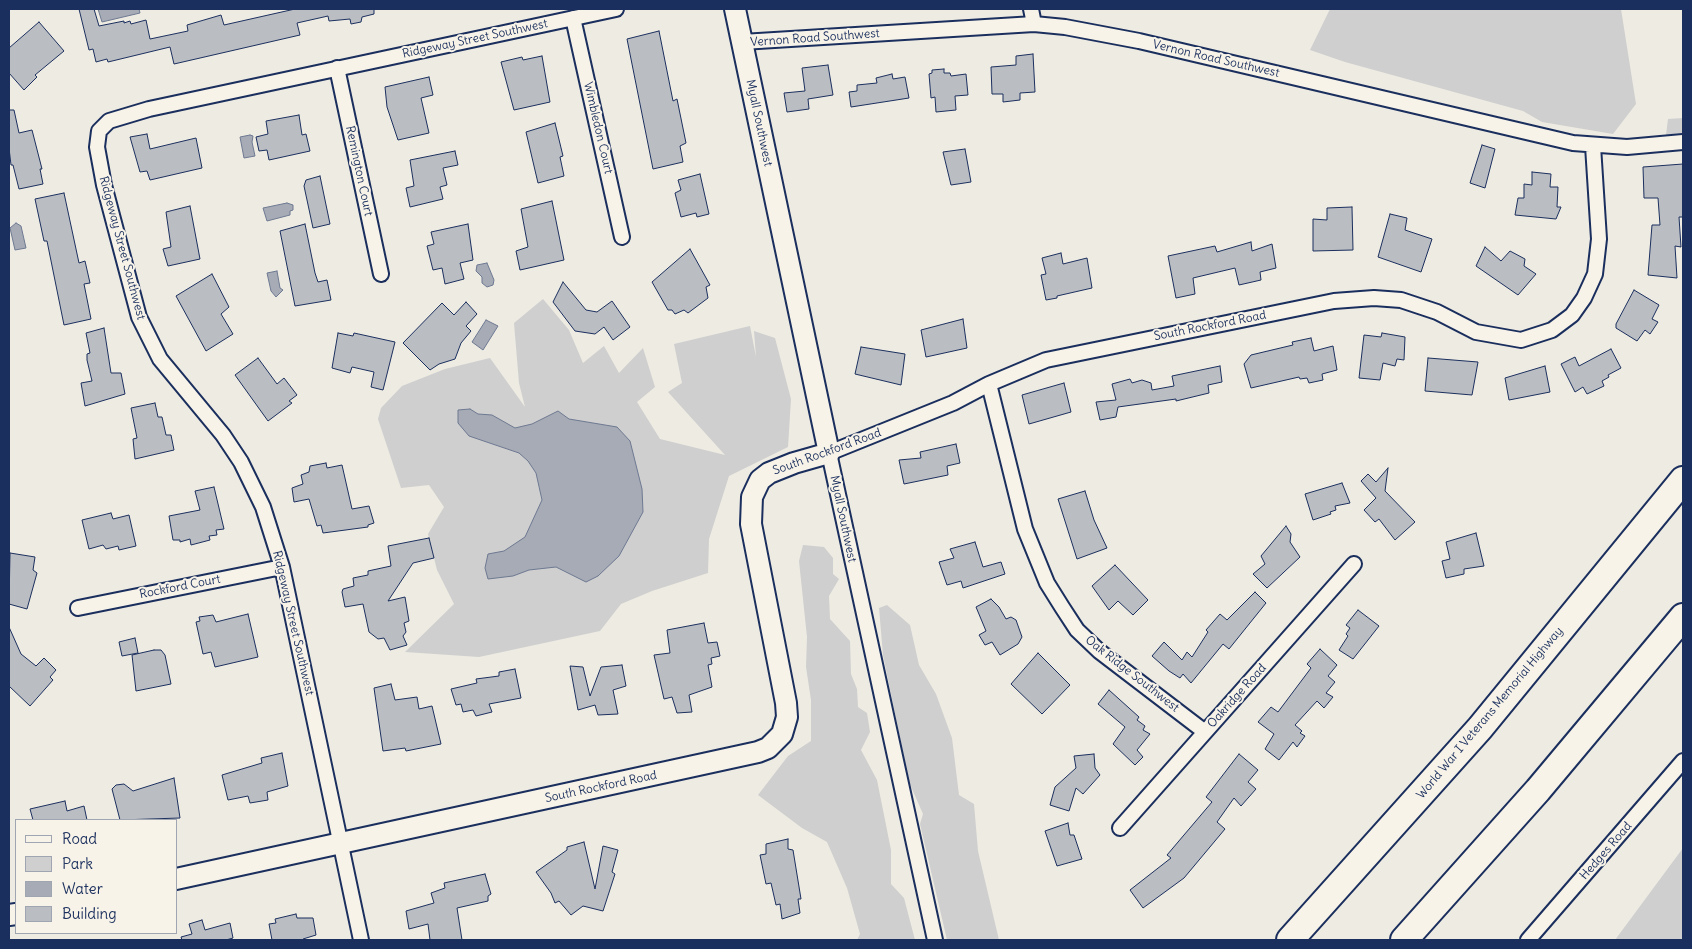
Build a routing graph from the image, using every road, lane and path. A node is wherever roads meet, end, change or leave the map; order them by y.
1 (616, 9) edge
2 (735, 9) edge
3 (1031, 9) edge
4 (573, 18) junction
5 (1034, 24) junction
6 (742, 42) junction
7 (337, 68) junction
8 (1683, 142) edge
9 (1593, 146) junction
10 (622, 237) dead end
11 (381, 274) dead end
12 (989, 384) junction
13 (829, 452) junction
14 (1683, 480) edge
15 (1354, 564) dead end
16 (282, 567) junction
17 (78, 608) dead end
18 (1683, 617) edge
19 (1205, 732) junction
20 (1683, 761) edge
21 (1120, 828) dead end
22 (340, 844) junction
23 (178, 879) edge
24 (361, 940) edge
25 (935, 940) edge
26 (1290, 940) edge
27 (1404, 940) edge
28 (1528, 940) edge

1 - 4 street, Ridgeway Street Southwest
2 - 6 street, Myall Southwest
3 - 5 street
4 - 7 street, Ridgeway Street Southwest
4 - 10 street, Wimbledon Court
5 - 6 street, Vernon Road Southwest
5 - 9 street, Vernon Road Southwest
6 - 13 street, Myall Southwest
7 - 11 street, Remington Court
7 - 16 street, Ridgeway Street Southwest
8 - 9 street, Vernon Road Southwest
9 - 12 street, South Rockford Road
12 - 13 street, South Rockford Road
12 - 19 street, Oak Ridge Southwest
13 - 22 street, South Rockford Road
13 - 25 street, Myall Southwest
14 - 26 highway, World War I Veterans Memorial Highway
15 - 19 street, Oakridge Road
16 - 17 street, Rockford Court
16 - 22 street, Ridgeway Street Southwest
18 - 27 highway
19 - 21 street, Oakridge Road
20 - 28 street, Hedges Road
22 - 23 street, South Rockford Road
22 - 24 street, Ridgeway Street Southwest

